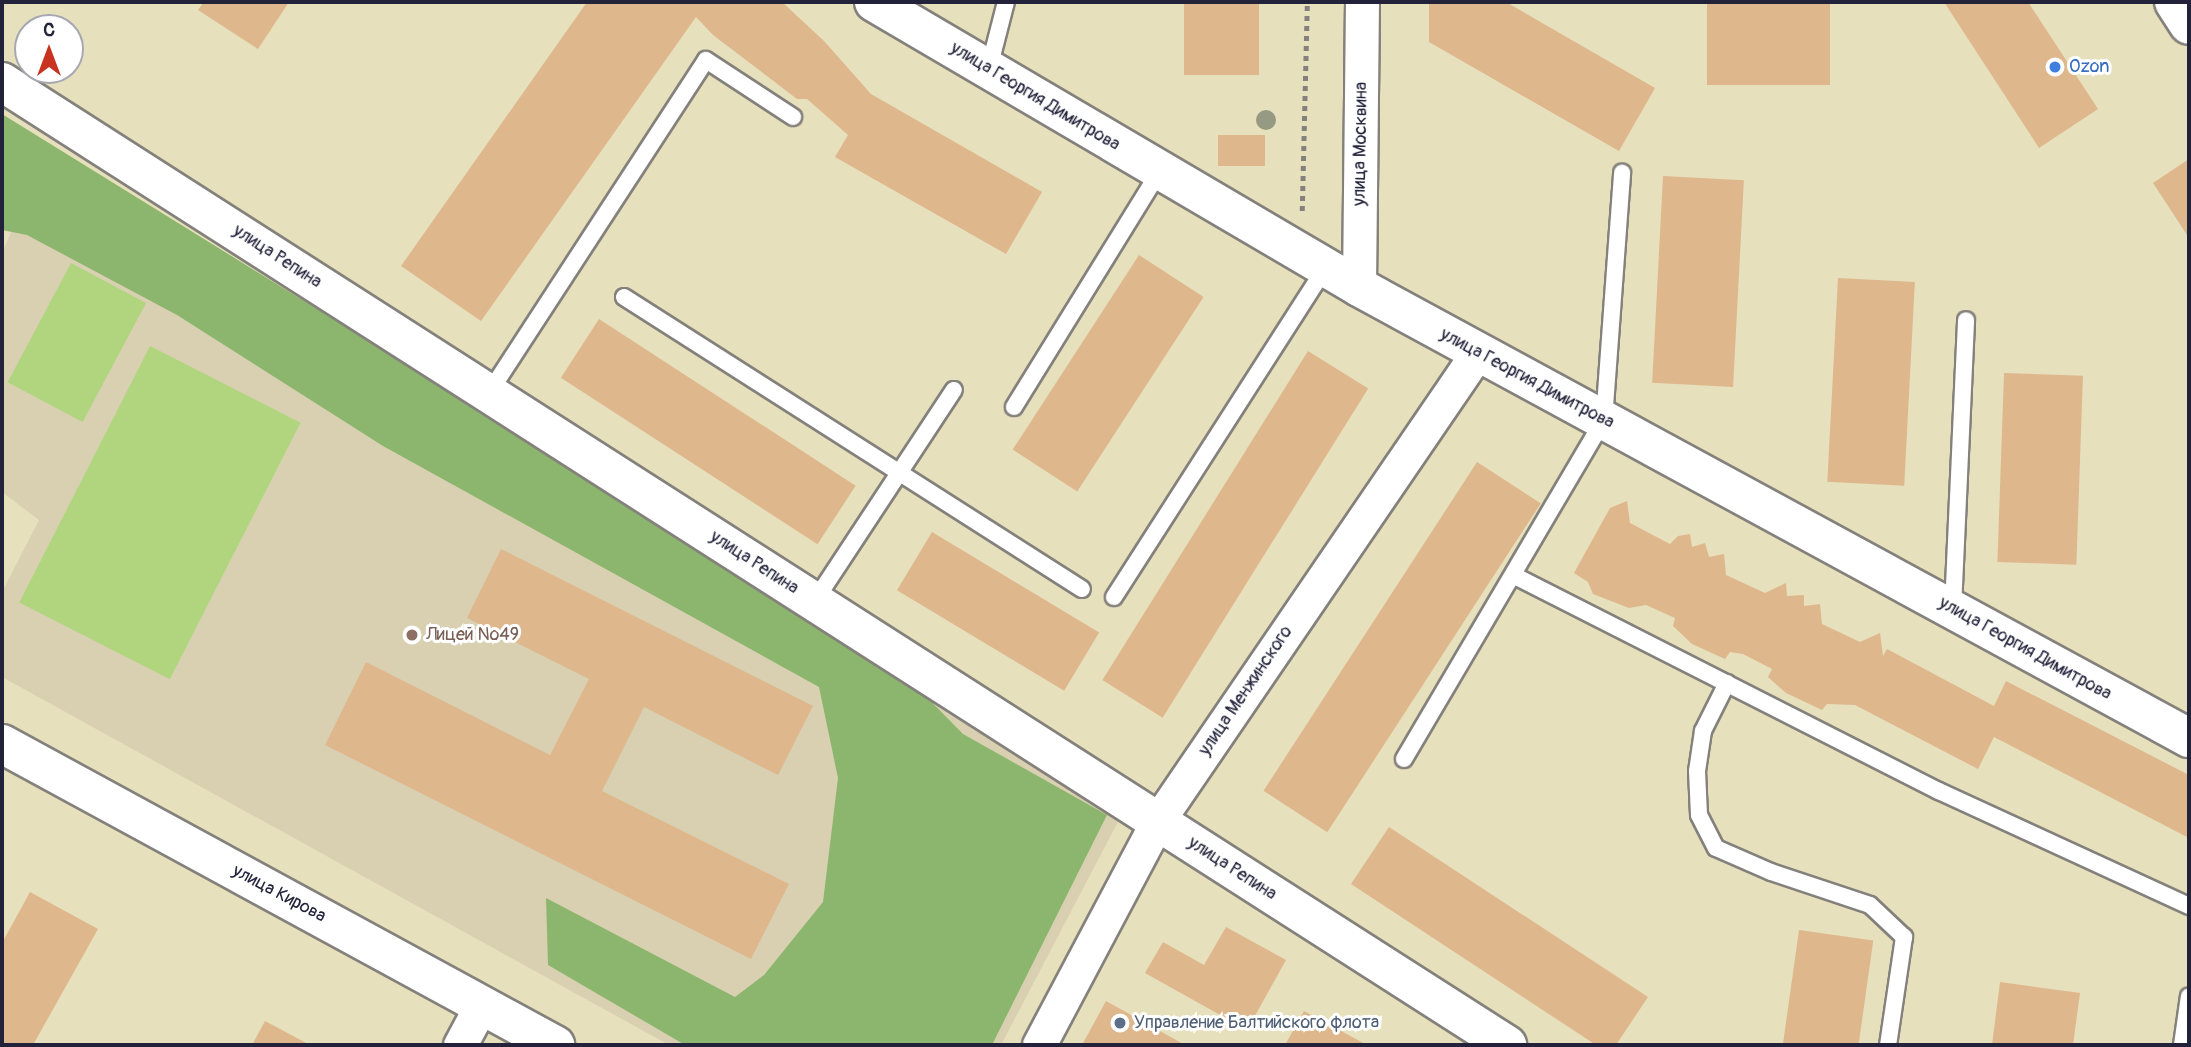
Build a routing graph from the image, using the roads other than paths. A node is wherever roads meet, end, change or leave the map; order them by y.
1 (874, 2) edge
2 (1006, 2) edge
3 (1363, 2) edge
4 (2174, 2) edge
5 (2189, 25) edge
6 (988, 70) junction
7 (2, 82) edge
8 (793, 117) dead end
9 (1160, 171) junction
10 (1622, 173) dead end
11 (1313, 260) junction
12 (1359, 287) junction
13 (624, 297) dead end
14 (1966, 320) dead end
15 (1478, 352) junction
16 (954, 390) dead end
17 (489, 393) junction
18 (1014, 407) dead end
19 (1604, 420) junction
20 (900, 473) junction
21 (1513, 575) junction
22 (1082, 589) dead end
23 (1114, 597) dead end
24 (814, 602) junction
25 (1953, 610) junction
26 (1727, 683) junction
27 (2189, 738) edge
28 (2, 744) edge
29 (1404, 759) dead end
30 (1157, 822) junction
31 (2189, 906) edge
32 (2189, 996) edge
33 (482, 1004) junction
34 (460, 1045) edge
35 (555, 1045) edge
36 (1039, 1045) edge
37 (1507, 1045) edge
38 (1888, 1045) edge
39 (2182, 1045) edge

1 - 6 street, улица Георгия Димитрова
2 - 6 lane
3 - 12 street, улица Москвина
4 - 5 street
6 - 9 street, улица Георгия Димитрова
7 - 17 street, улица Репина
8 - 17 lane
9 - 11 street, улица Георгия Димитрова
9 - 18 lane
10 - 19 lane
11 - 12 street, улица Георгия Димитрова
11 - 23 lane
12 - 15 street, улица Георгия Димитрова
13 - 20 lane
14 - 25 lane
15 - 19 street, улица Георгия Димитрова
15 - 30 street, улица Менжинского
16 - 20 lane
17 - 24 street, улица Репина
19 - 21 lane
19 - 25 street, улица Георгия Димитрова
20 - 22 lane
20 - 24 lane
21 - 26 lane
21 - 29 lane
24 - 30 street, улица Репина
25 - 27 street, улица Георгия Димитрова
26 - 31 lane
26 - 38 lane
28 - 33 street, улица Кирова
30 - 36 street, улица Менжинского
30 - 37 street, улица Репина
32 - 39 lane
33 - 34 street
33 - 35 street, улица Кирова

